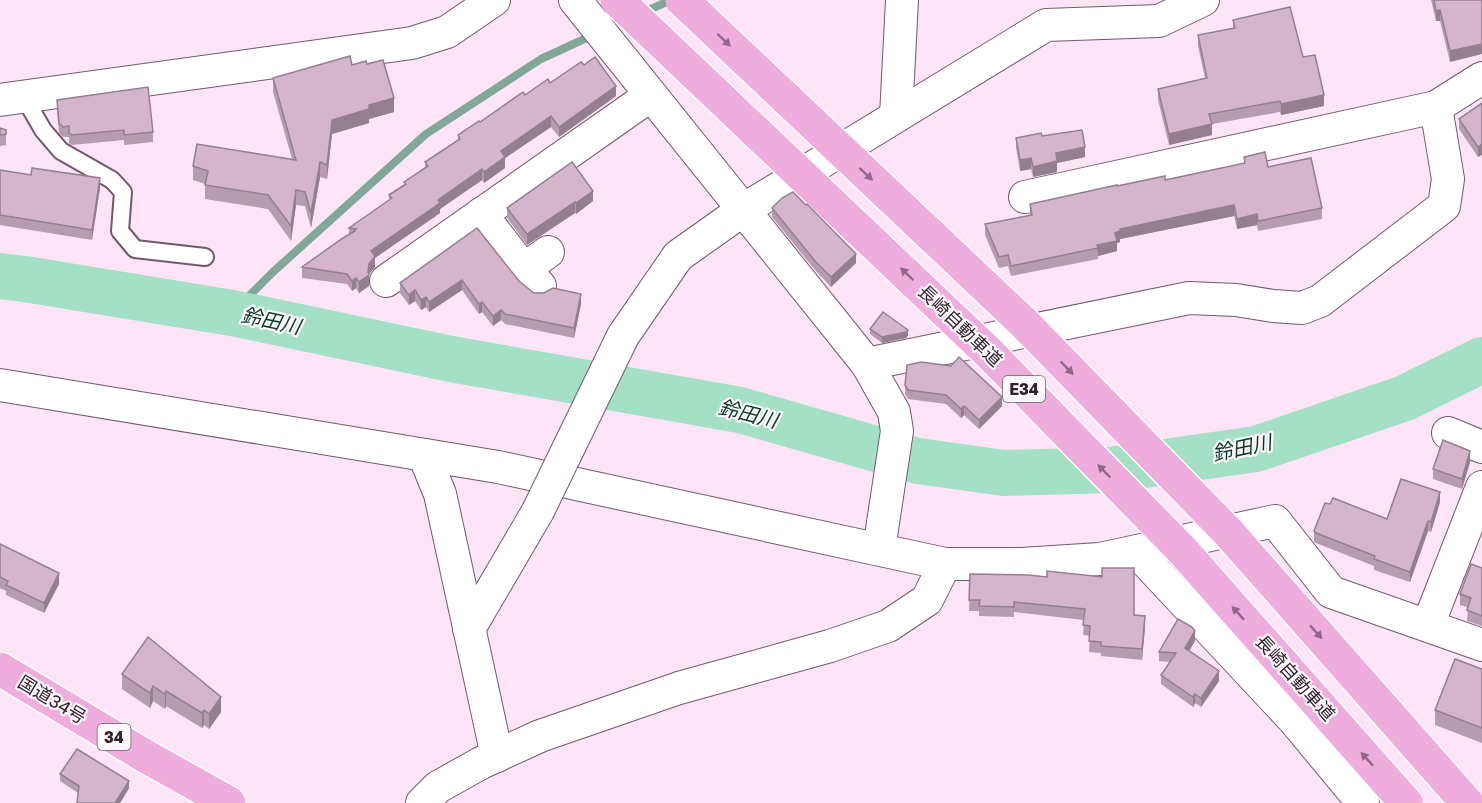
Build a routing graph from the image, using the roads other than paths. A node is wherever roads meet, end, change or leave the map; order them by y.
1 (494, 0) edge
2 (617, 0) edge
3 (682, 0) edge
4 (1203, 0) edge
5 (583, 10) edge
6 (902, 12) edge
7 (1482, 78) edge
8 (651, 95) junction
9 (12, 98) edge
10 (1436, 107) junction
11 (896, 116) junction
12 (1025, 197) dead end
13 (743, 210) junction
14 (481, 214) junction
15 (205, 257) dead end
16 (537, 269) dead end
17 (386, 281) dead end
18 (867, 364) junction
19 (0, 385) edge
20 (1448, 433) dead end
21 (1482, 447) edge
22 (424, 455) junction
23 (1482, 487) edge
24 (880, 538) junction
25 (1137, 552) junction
26 (945, 564) junction
27 (1428, 625) junction
28 (469, 629) junction
29 (1482, 645) edge
30 (0, 669) edge
31 (497, 756) junction
32 (229, 803) edge
33 (422, 803) edge
34 (1363, 803) edge
35 (1406, 803) edge
36 (1467, 803) edge

1 - 9 street
35 -> 2 highway, 長崎自動車道 / E34, bridge
3 -> 36 highway, E34, bridge
4 - 11 street
5 - 8 street
6 - 11 street
7 - 10 street
8 - 13 street
8 - 14 street
9 - 15 lane
10 - 12 street
10 - 18 street
11 - 13 street
13 - 18 street
13 - 28 street, bridge
14 - 16 street
14 - 17 street
18 - 24 street
19 - 22 street
20 - 21 street
22 - 24 street
22 - 28 street
23 - 27 street
24 - 26 street
25 - 26 street
25 - 27 street
25 - 34 street
26 - 31 street
27 - 29 street
28 - 31 street
30 - 32 highway, 国道34号 / 34
31 - 33 street

